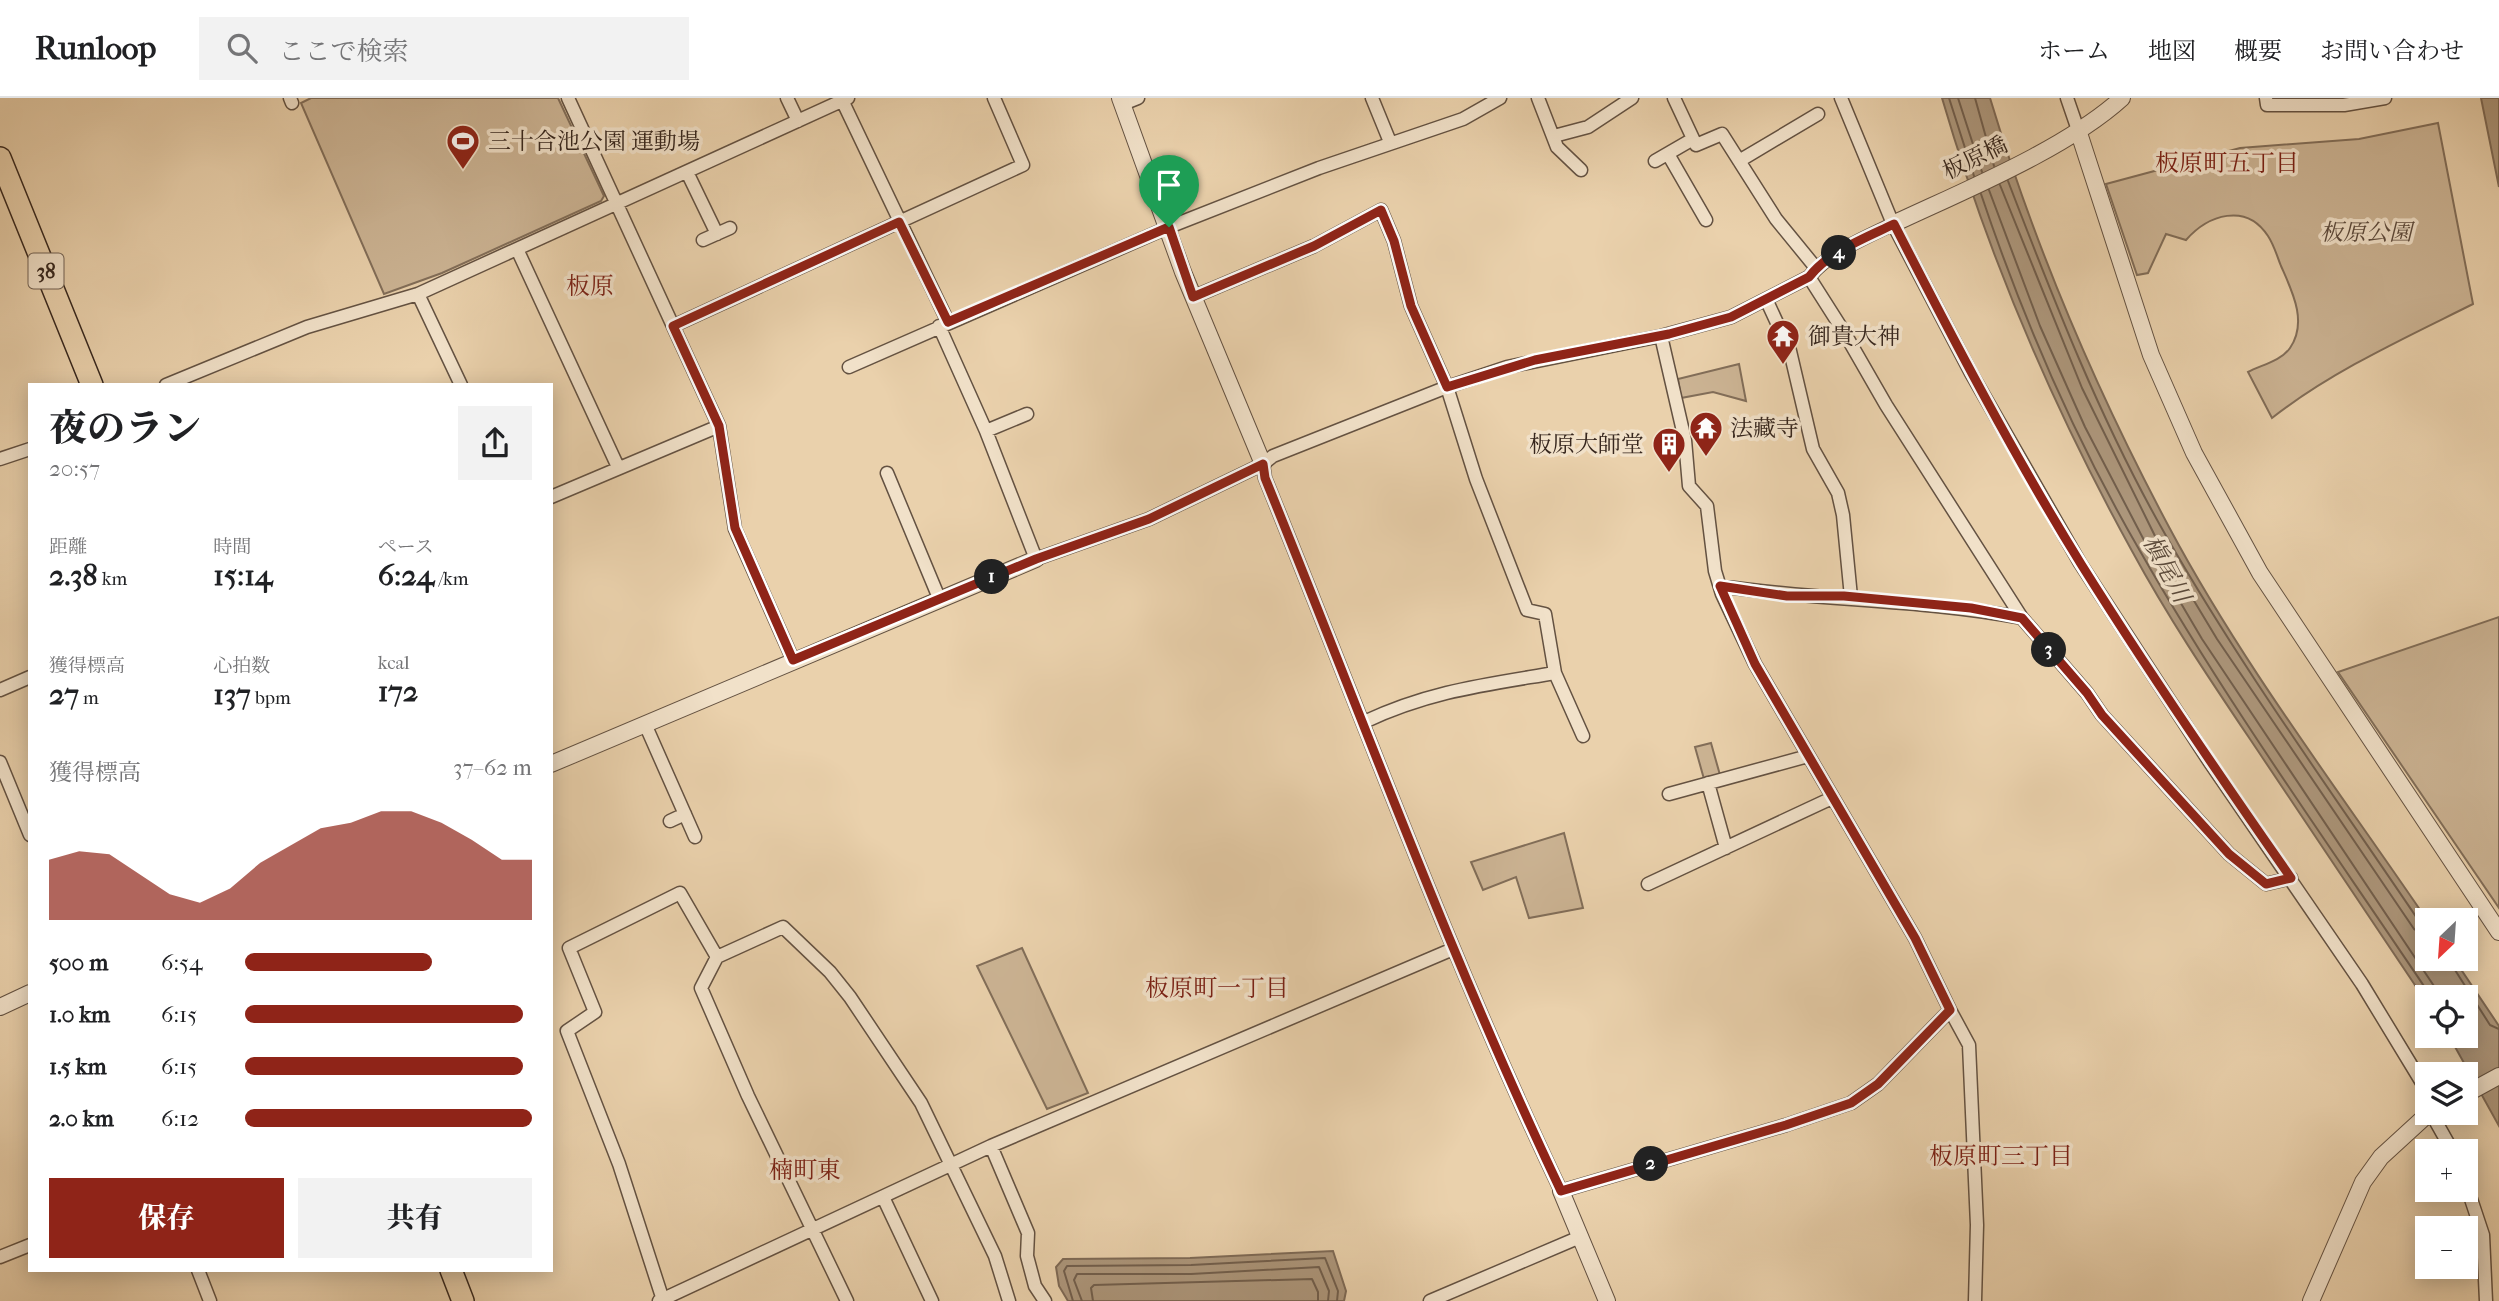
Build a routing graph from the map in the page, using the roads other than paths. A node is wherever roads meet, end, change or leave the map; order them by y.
1 (568, 98) edge
2 (787, 98) edge
3 (994, 98) edge
4 (1372, 98) edge
5 (1500, 98) edge
6 (1538, 98) edge
7 (1632, 98) edge
8 (1674, 98) edge
9 (1841, 98) edge
10 (2067, 98) edge
11 (2122, 98) edge
12 (2266, 98) edge
13 (2385, 98) edge
14 (844, 99) edge
15 (1127, 100) edge
16 (1818, 114) dead end
17 (798, 121) junction
18 (2078, 130) junction
19 (1554, 136) junction
20 (1693, 139) junction
21 (1390, 142) junction
22 (1668, 154) junction
23 (0, 158) edge
24 (1655, 161) dead end
25 (1739, 161) junction
26 (1581, 170) dead end
27 (687, 172) junction
28 (617, 203) junction
29 (1706, 219) dead end
30 (899, 222) junction
31 (1894, 224) junction
32 (1169, 227) junction
33 (730, 228) dead end
34 (717, 234) junction
35 (703, 240) dead end
36 (517, 249) junction
37 (1812, 273) junction
38 (418, 293) junction
39 (1193, 297) junction
40 (1766, 299) junction
41 (944, 324) junction
42 (673, 326) junction
43 (1661, 336) junction
44 (849, 367) dead end
45 (91, 383) edge
46 (171, 383) edge
47 (460, 383) edge
48 (1447, 387) junction
49 (1027, 414) dead end
50 (719, 426) junction
51 (986, 431) junction
52 (28, 450) edge
53 (0, 459) edge
54 (1263, 464) junction
55 (618, 467) junction
56 (887, 473) dead end
57 (553, 496) edge
58 (1036, 559) junction
59 (1720, 586) junction
60 (1851, 597) junction
61 (939, 598) junction
62 (2022, 618) junction
63 (793, 660) junction
64 (1555, 673) junction
65 (28, 678) edge
66 (0, 690) edge
67 (1364, 723) junction
68 (645, 724) junction
69 (1583, 736) dead end
70 (1808, 756) junction
71 (0, 762) edge
72 (553, 763) edge
73 (1708, 783) junction
74 (1669, 794) dead end
75 (1832, 798) junction
76 (685, 814) junction
77 (670, 821) dead end
78 (28, 830) edge
79 (695, 837) dead end
80 (1726, 848) junction
81 (2291, 878) junction
82 (1648, 884) dead end
83 (2499, 932) edge
84 (1453, 949) junction
85 (717, 957) junction
86 (28, 994) edge
87 (0, 1007) edge
88 (1950, 1010) junction
89 (2415, 1072) edge
90 (2499, 1076) edge
91 (2478, 1087) edge
92 (2417, 1125) edge
93 (990, 1146) junction
94 (951, 1164) junction
95 (1561, 1191) junction
96 (883, 1197) junction
97 (2472, 1202) edge
98 (813, 1231) junction
99 (1580, 1237) junction
100 (28, 1246) edge
101 (0, 1257) edge
102 (199, 1272) edge
103 (452, 1272) edge
104 (210, 1301) edge
105 (463, 1301) edge
106 (661, 1301) edge
107 (847, 1301) edge
108 (932, 1301) edge
109 (1009, 1301) edge
110 (1045, 1301) edge
111 (1430, 1301) edge
112 (1607, 1301) edge
113 (1975, 1301) edge
114 (2311, 1301) edge
115 (2486, 1301) edge

1 - 28 street
2 - 17 street
3 - 30 street
4 - 21 street
5 - 21 street
6 - 19 street
7 - 19 street
8 - 20 street
9 - 31 street
10 - 18 street
11 - 18 street, 板原橋
12 - 13 street
14 - 17 street
14 - 30 street
15 - 32 street
16 - 25 street
17 - 27 street
18 - 31 street, 板原橋
18 - 83 street
19 - 26 street
20 - 22 street
20 - 25 street
21 - 32 street
22 - 24 street
22 - 29 street
23 - 45 main road, 38
25 - 37 street
27 - 28 street
27 - 34 street
28 - 36 street
28 - 42 street
30 - 41 street
30 - 42 street
31 - 37 street
31 - 81 street
32 - 39 street
32 - 41 street
33 - 34 street
34 - 35 street
36 - 38 street
36 - 55 street
37 - 40 street
37 - 62 street
38 - 46 street
38 - 47 street
39 - 48 street
39 - 54 street
40 - 43 street
40 - 60 street
41 - 44 street
41 - 51 street
42 - 50 street
43 - 48 street
43 - 59 street
48 - 54 street
48 - 64 street
49 - 51 street
50 - 55 street
50 - 63 street
51 - 58 street
52 - 53 street
54 - 58 street
54 - 67 street
55 - 57 street
56 - 61 street
58 - 61 street
59 - 60 street
59 - 70 street
60 - 62 street
61 - 63 street
62 - 81 street
63 - 68 street
64 - 67 street
64 - 69 street
65 - 66 street
67 - 84 street
68 - 72 street
68 - 76 street
70 - 73 street
70 - 75 street
71 - 78 street
73 - 74 street
73 - 80 street
75 - 80 street
75 - 88 street
76 - 77 street
76 - 79 street
80 - 82 street
81 - 89 street
84 - 93 street
84 - 95 street
85 - 94 street
85 - 98 street
85 - 106 street
86 - 87 street
88 - 95 street
88 - 113 street
90 - 91 street
92 - 114 street
93 - 94 street
93 - 110 street
94 - 96 street
94 - 109 street
95 - 99 street
96 - 98 street
96 - 108 street
97 - 115 street
98 - 106 street
98 - 107 street
99 - 111 street
99 - 112 street
100 - 101 street
102 - 104 street
103 - 105 main road

